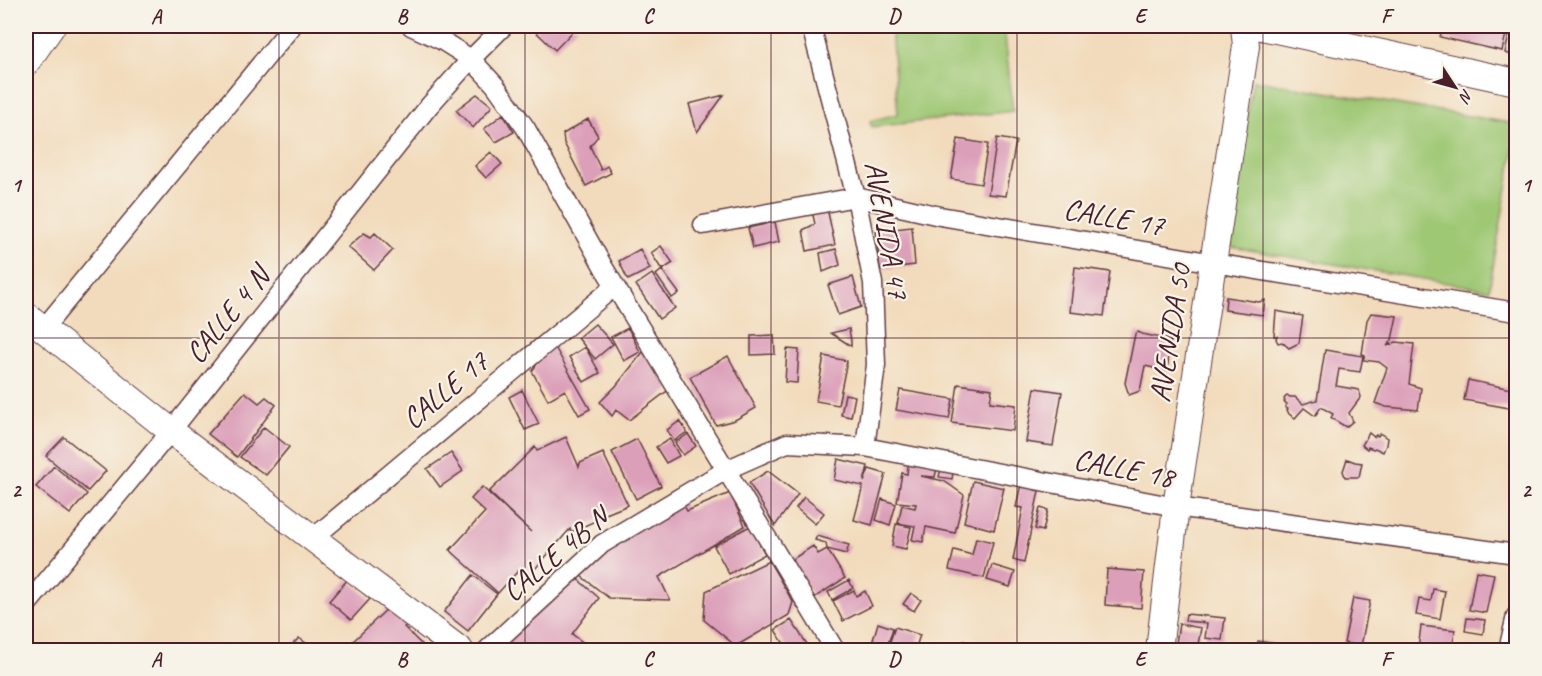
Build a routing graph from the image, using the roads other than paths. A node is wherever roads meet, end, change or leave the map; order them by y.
1 (52, 26) edge
2 (292, 26) edge
3 (411, 26) edge
4 (504, 26) edge
5 (811, 26) edge
6 (1244, 26) edge
7 (1257, 26) edge
8 (471, 59) junction
9 (26, 63) edge
10 (1516, 81) edge
11 (856, 197) junction
12 (704, 225) dead end
13 (1214, 263) junction
14 (615, 286) junction
15 (1516, 312) edge
16 (35, 322) edge
17 (171, 431) junction
18 (865, 447) junction
19 (726, 470) junction
20 (1176, 507) junction
21 (312, 539) junction
22 (1516, 554) edge
23 (26, 606) edge
24 (1516, 616) edge
25 (460, 651) edge
26 (487, 651) edge
27 (835, 651) edge
28 (1159, 651) edge
29 (1508, 651) edge

1 - 9 street
2 - 16 street
3 - 8 street
4 - 8 street, CALLE 4 N
5 - 11 street, AVENIDA 47
6 - 13 street, AVENIDA 50
7 - 10 street
8 - 14 street
8 - 17 street, CALLE 4 N
11 - 12 street, CALLE 17
11 - 13 street, CALLE 17
11 - 18 street, AVENIDA 47
13 - 15 street, CALLE 17
13 - 20 street, AVENIDA 50
14 - 19 street
14 - 21 street, CALLE 17
16 - 17 street
17 - 21 street
17 - 23 street, CALLE 4 N
18 - 19 street, CALLE 18
18 - 20 street, CALLE 18
19 - 26 street, CALLE 4B N
19 - 27 street
20 - 22 street, CALLE 18
20 - 28 street, AVENIDA 50
21 - 25 street
24 - 29 street

